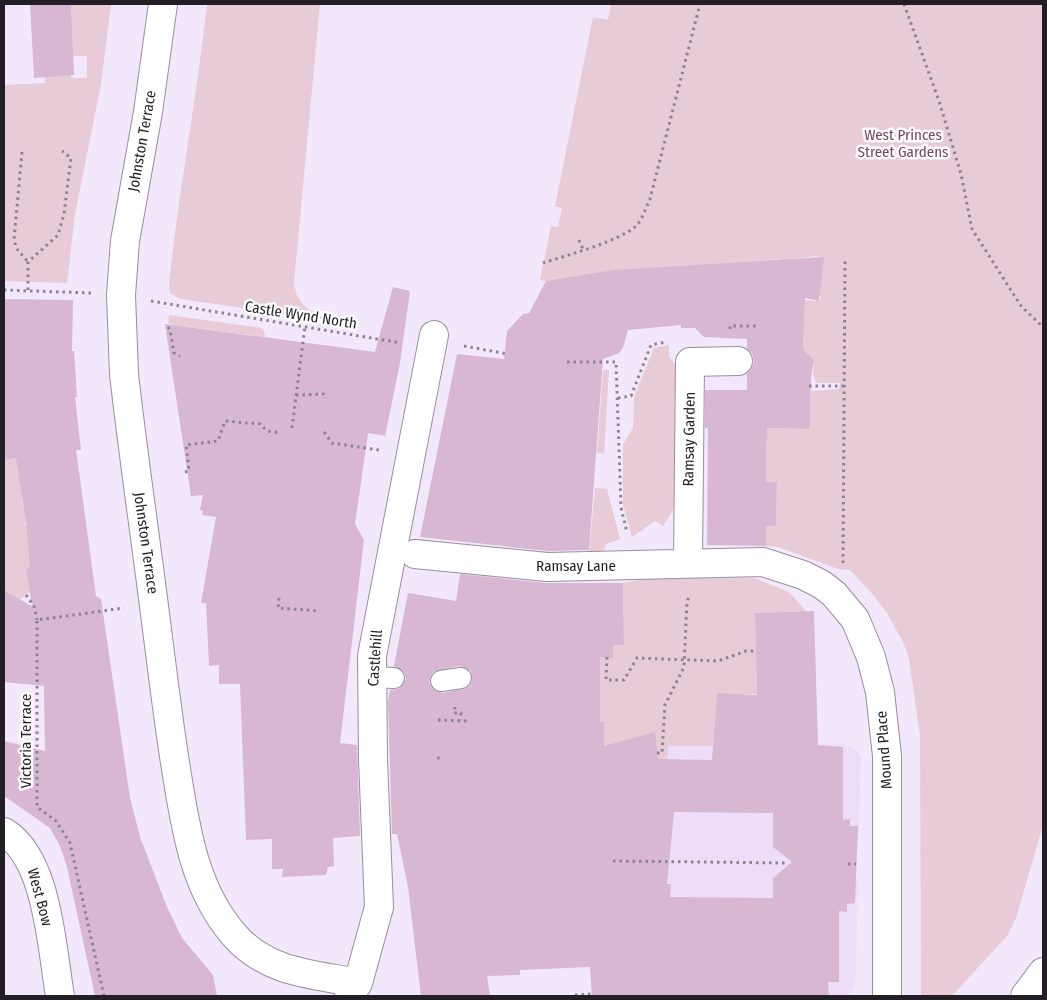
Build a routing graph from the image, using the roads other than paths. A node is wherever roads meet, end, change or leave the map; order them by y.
1 (163, 4) edge
2 (433, 342) road end
3 (738, 362) dead end
4 (403, 553) junction
5 (763, 562) joint
6 (688, 563) junction
7 (462, 678) dead end
8 (441, 681) dead end
9 (4, 832) edge
10 (1043, 972) edge
11 (58, 984) edge
12 (357, 992) edge
13 (887, 996) edge
14 (1025, 996) edge

1 - 12 street, Johnston Terrace
2 - 4 street, Castlehill
3 - 6 street, Ramsay Garden
4 - 6 street, Ramsay Lane
4 - 12 street, Castlehill
5 - 6 street, Ramsay Lane
5 - 13 street, Mound Place
7 - 8 lane
9 - 11 street, West Bow
10 - 14 street

